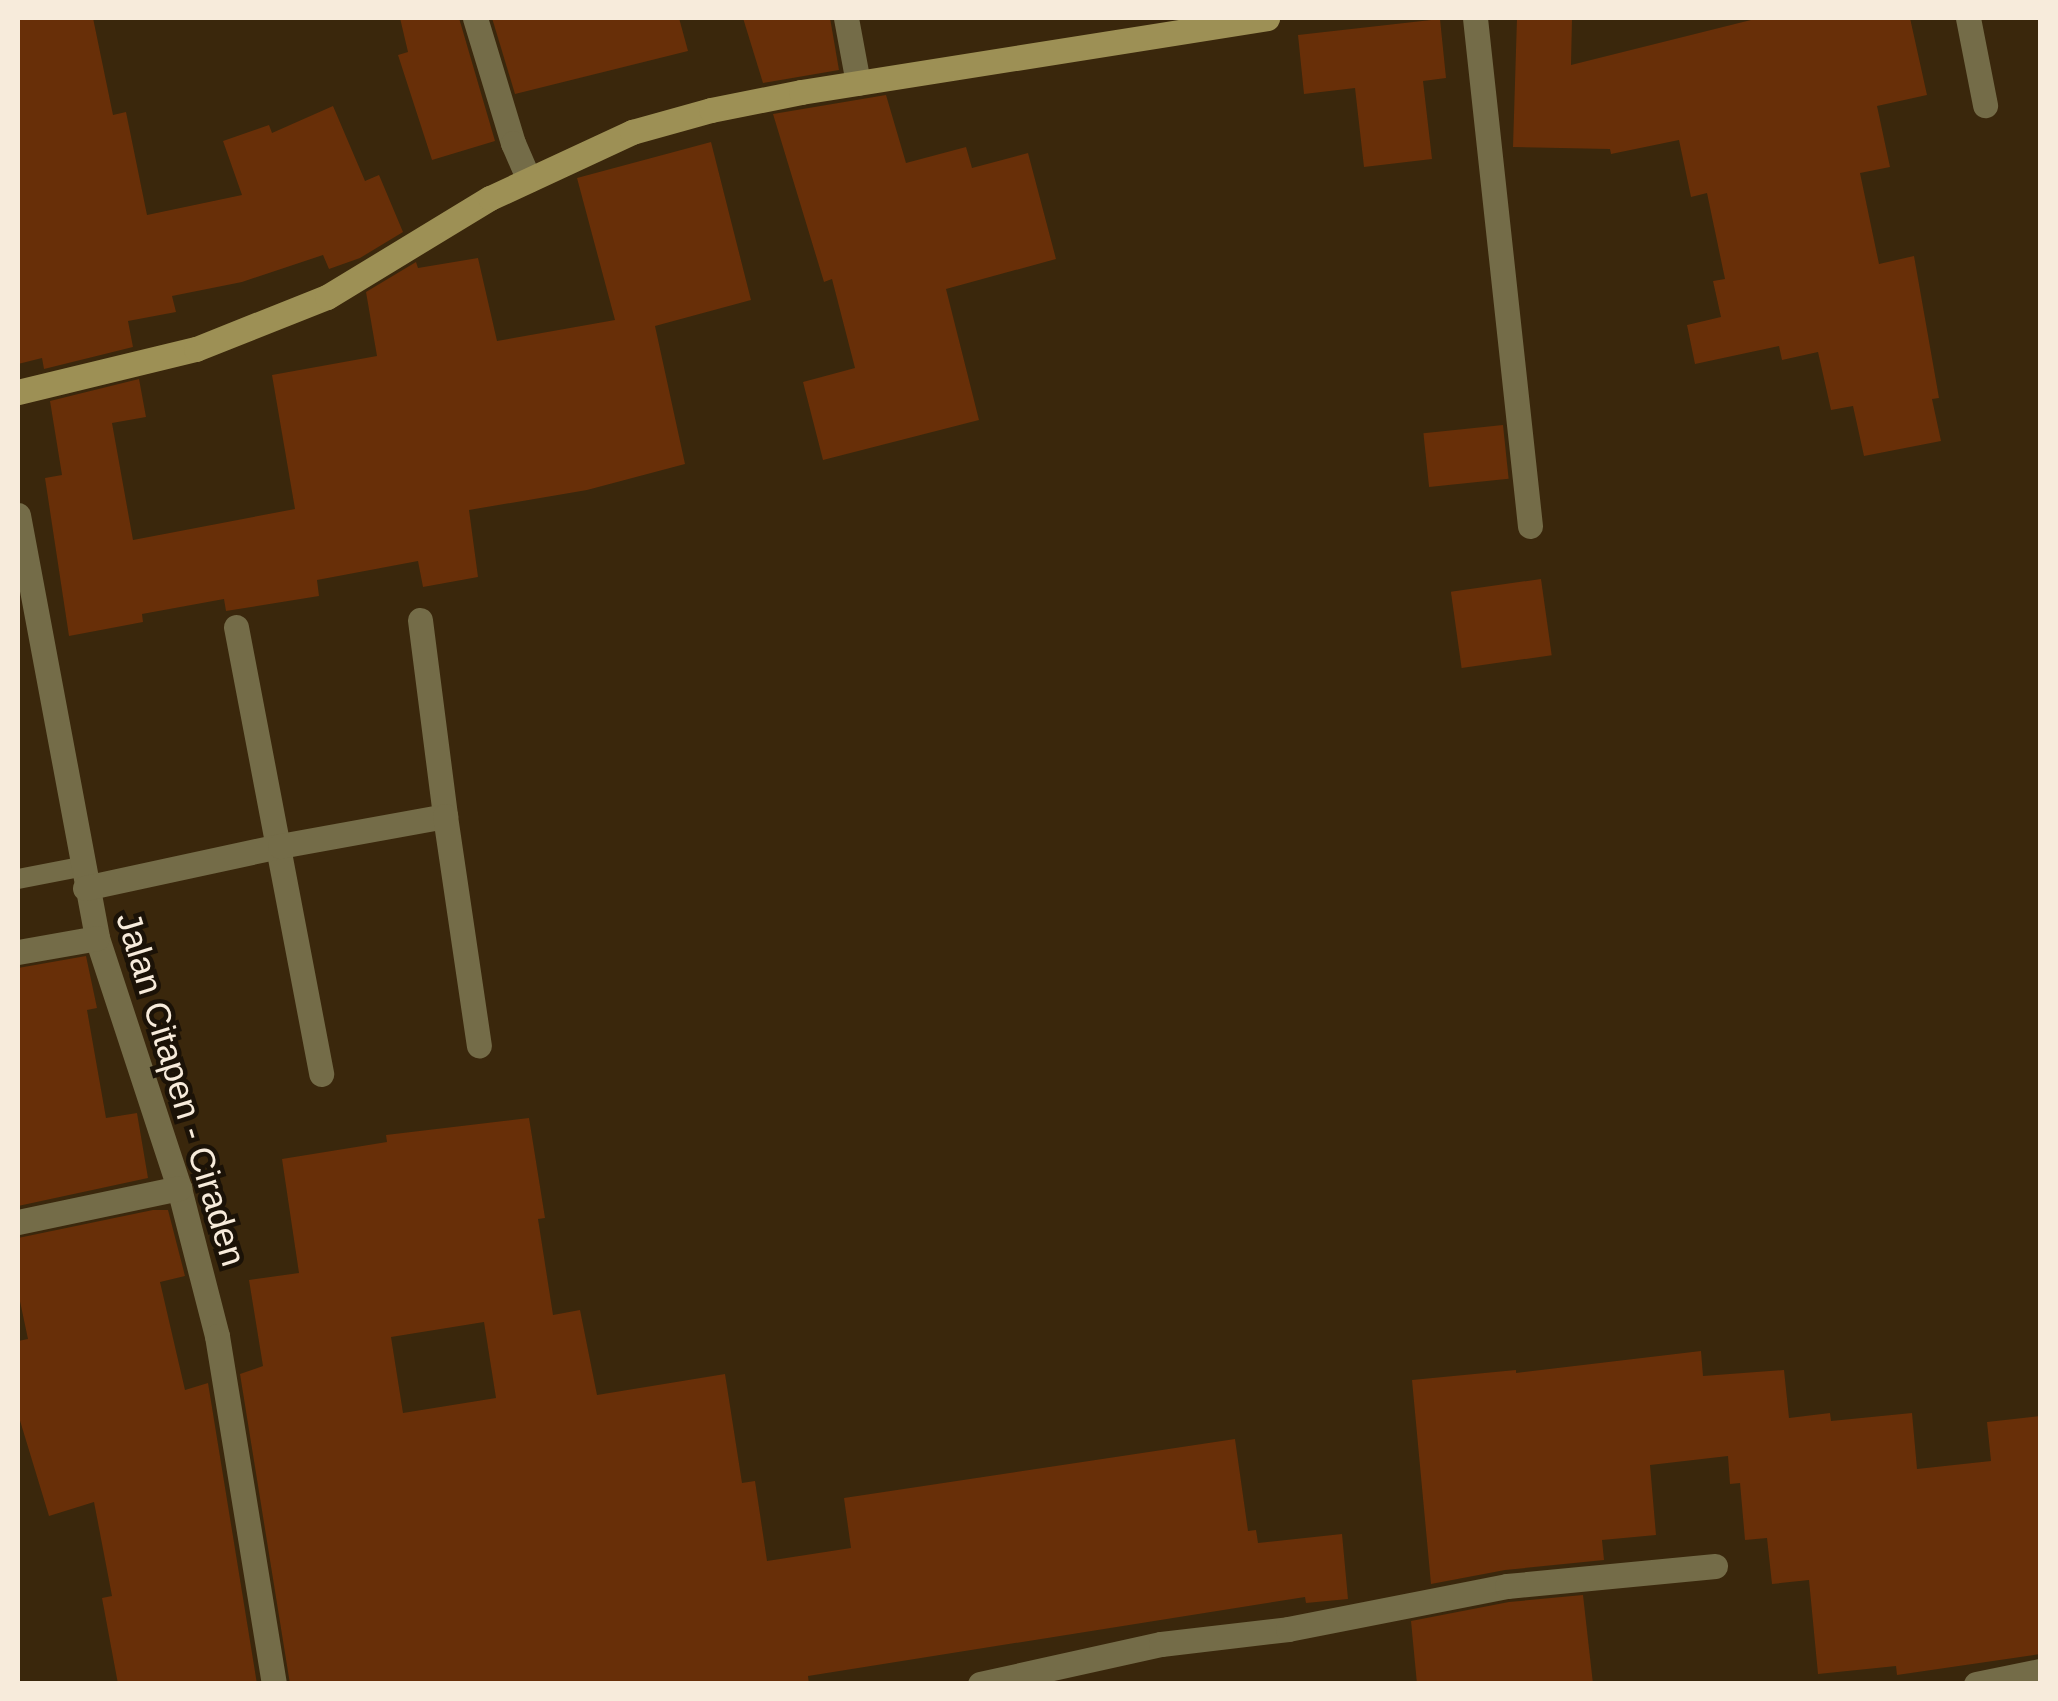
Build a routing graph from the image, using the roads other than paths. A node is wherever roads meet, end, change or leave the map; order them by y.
1 (475, 18) edge
2 (846, 18) edge
3 (1268, 18) edge
4 (1475, 18) edge
5 (1968, 18) edge
6 (858, 82) junction
7 (1985, 106) dead end
8 (528, 180) junction
9 (18, 392) edge
10 (18, 515) edge
11 (1530, 526) dead end
12 (420, 620) dead end
13 (236, 628) dead end
14 (446, 816) junction
15 (280, 846) junction
16 (83, 878) junction
17 (18, 879) edge
18 (97, 938) junction
19 (18, 952) edge
20 (479, 1045) dead end
21 (321, 1074) dead end
22 (179, 1188) junction
23 (18, 1222) edge
24 (1715, 1566) dead end
25 (2040, 1671) edge
26 (981, 1683) edge
27 (274, 1684) edge
28 (1976, 1684) edge

1 - 8 street
2 - 6 street
3 - 6 street
4 - 11 street
5 - 7 street
6 - 8 street
8 - 9 street
10 - 16 street, Jalan Citapen - Ciraden
12 - 14 street
13 - 15 street
14 - 15 street
14 - 20 street
15 - 16 street
15 - 21 street
16 - 17 lane
16 - 18 street, Jalan Citapen - Ciraden
18 - 19 street
18 - 22 street, Jalan Citapen - Ciraden
22 - 23 street
22 - 27 street, Jalan Citapen - Ciraden
24 - 26 street
25 - 28 street

